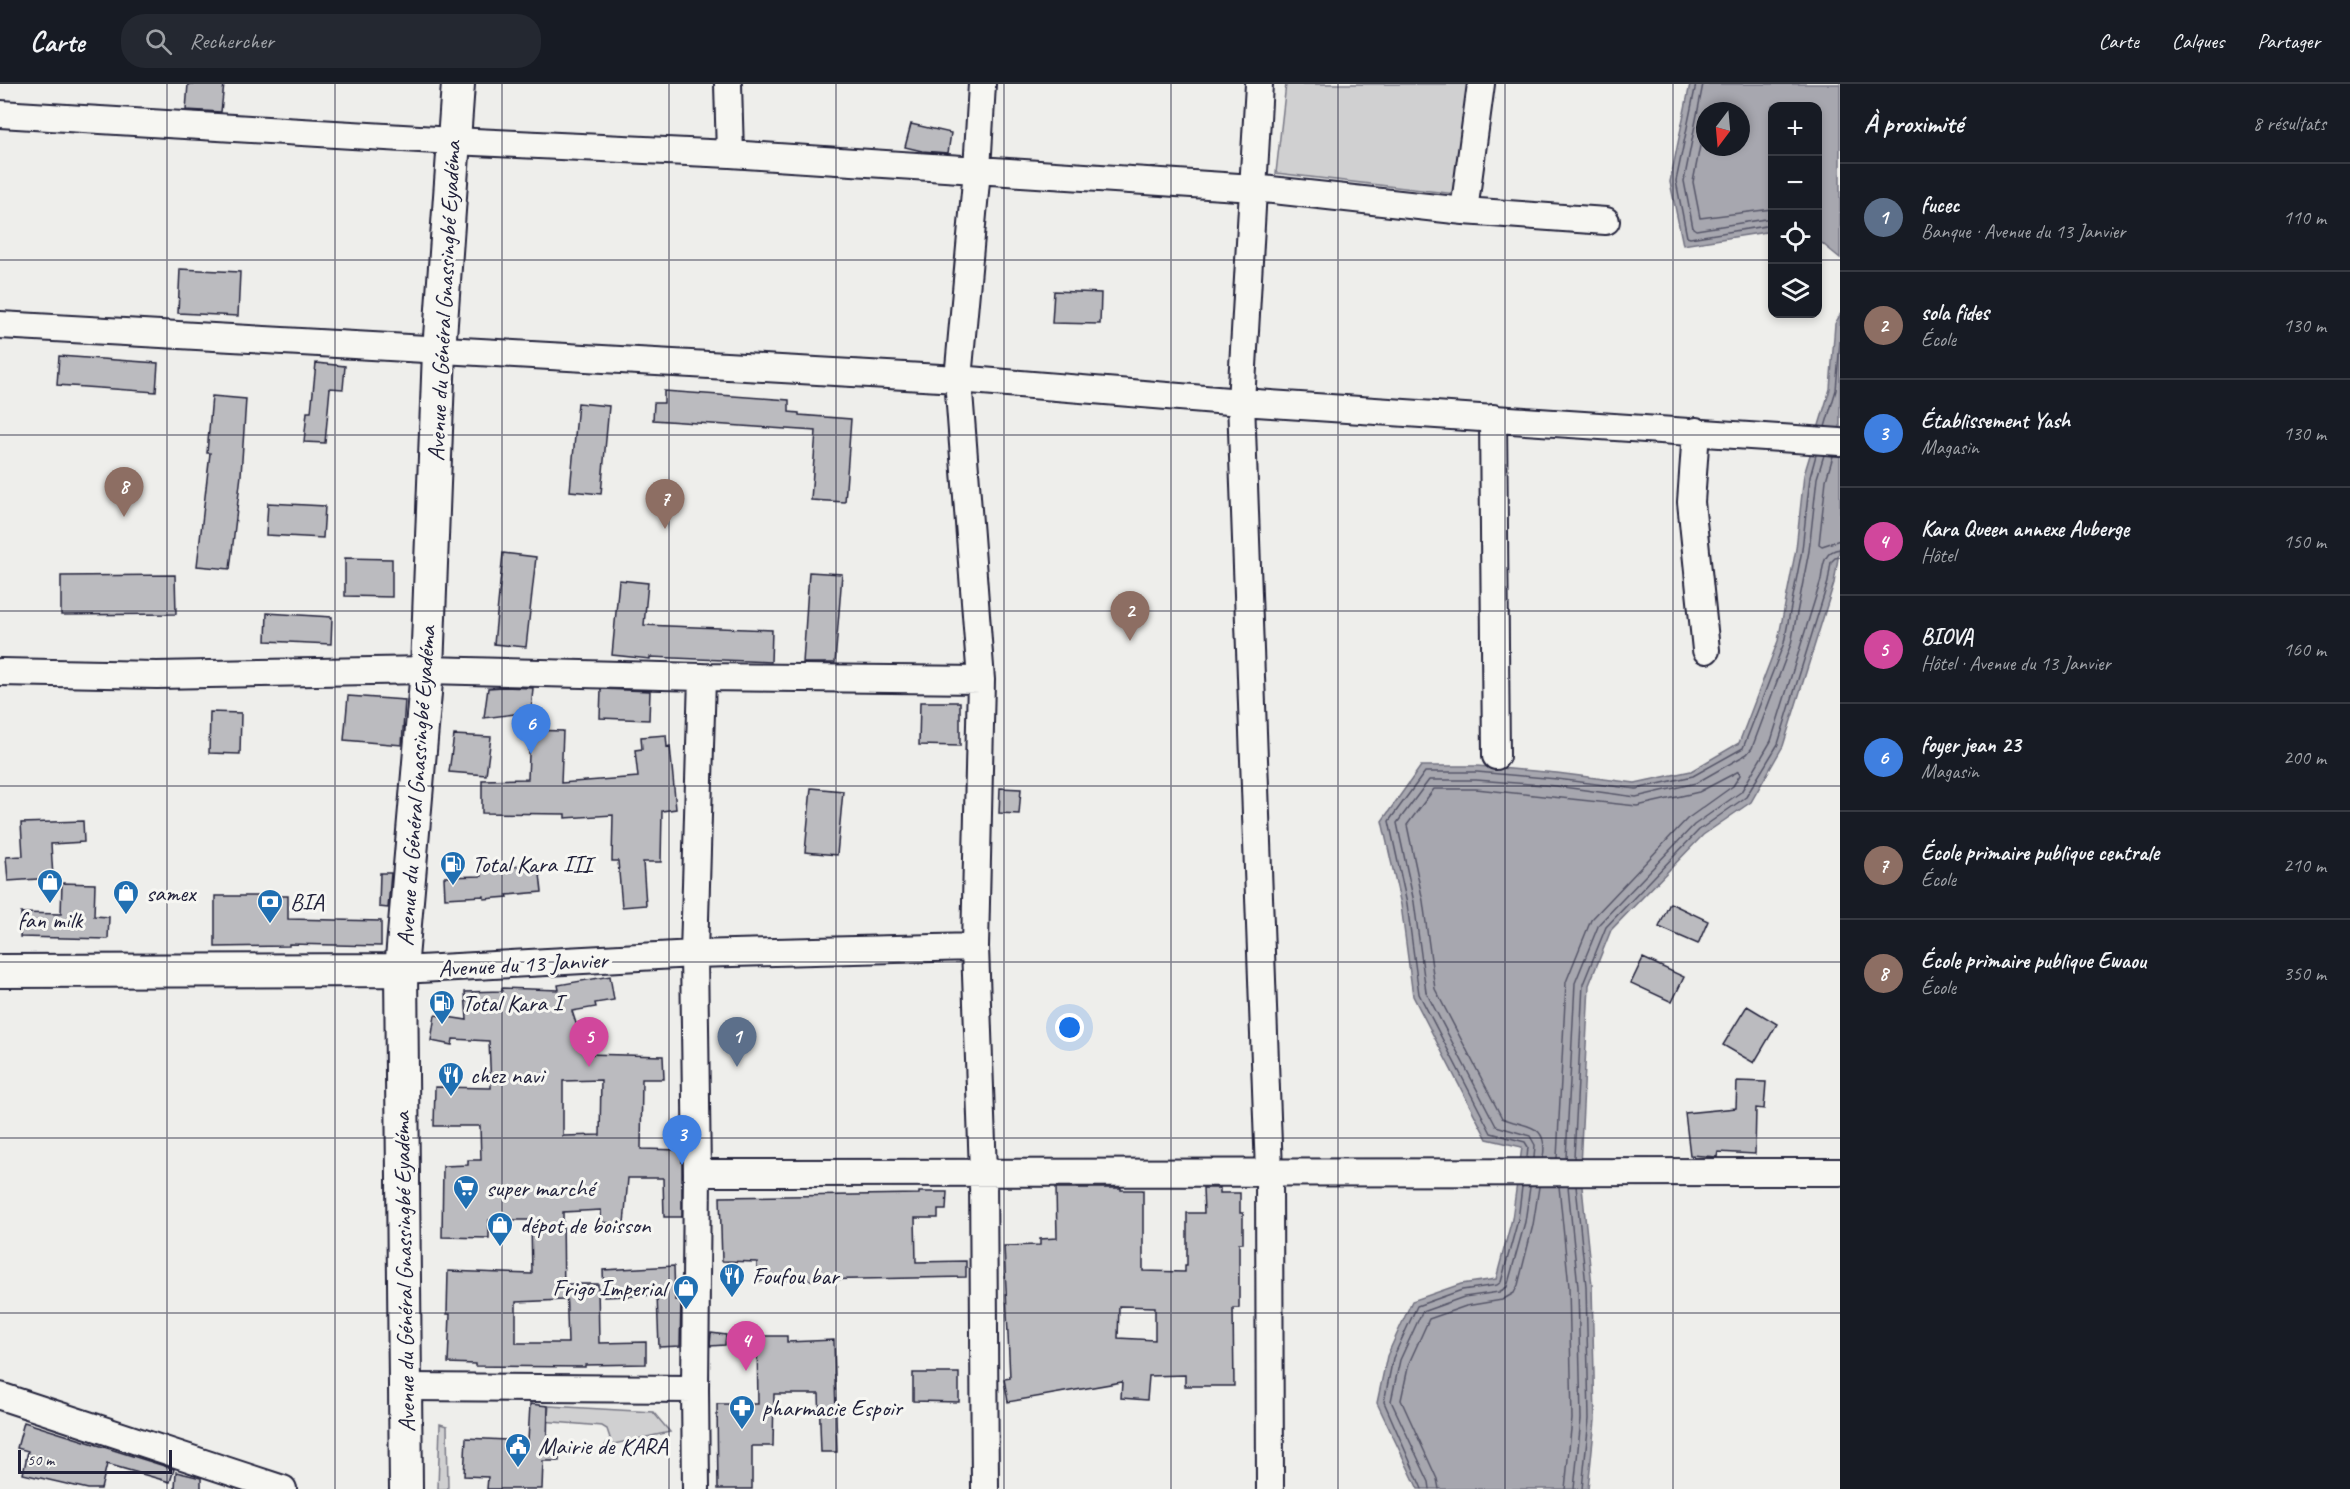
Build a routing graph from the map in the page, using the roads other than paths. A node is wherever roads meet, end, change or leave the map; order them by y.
1 (458, 84) edge
2 (728, 84) edge
3 (982, 84) edge
4 (1259, 84) edge
5 (1481, 84) edge
6 (0, 114) edge
7 (453, 141) junction
8 (730, 154) junction
9 (977, 170) junction
10 (1254, 188) junction
11 (1464, 211) junction
12 (1606, 220) dead end
13 (0, 325) edge
14 (440, 351) junction
15 (958, 379) junction
16 (1241, 402) junction
17 (1493, 418) junction
18 (1696, 431) junction
19 (1840, 442) edge
20 (1706, 650) dead end
21 (427, 670) junction
22 (0, 672) edge
23 (702, 677) junction
24 (981, 680) junction
25 (1496, 756) dead end
26 (975, 946) junction
27 (694, 954) junction
28 (401, 970) junction
29 (0, 971) edge
30 (983, 1172) junction
31 (1269, 1172) junction
32 (1840, 1172) edge
33 (698, 1173) junction
34 (405, 1386) junction
35 (695, 1389) junction
36 (0, 1396) edge
37 (283, 1489) edge
38 (406, 1489) edge
39 (696, 1489) edge
40 (985, 1489) edge
41 (1270, 1489) edge

1 - 7 main road, Avenue du Général Gnassingbé Eyadéma
2 - 8 street
3 - 9 street
4 - 10 street
5 - 11 street
6 - 7 street
7 - 8 street
7 - 14 main road, Avenue du Général Gnassingbé Eyadéma
8 - 9 street
9 - 10 street
9 - 15 street
10 - 11 street
10 - 16 street
11 - 12 street
13 - 14 street
14 - 15 street
14 - 21 main road, Avenue du Général Gnassingbé Eyadéma
15 - 16 street
15 - 24 street
16 - 17 street
16 - 31 street
17 - 18 street
17 - 25 street
18 - 19 street
18 - 20 street
21 - 22 street
21 - 23 street
21 - 28 main road, Avenue du Général Gnassingbé Eyadéma
23 - 24 street
23 - 27 street
24 - 26 street
26 - 27 street, Avenue du 13 Janvier
26 - 30 street
27 - 28 street, Avenue du 13 Janvier
27 - 33 street
28 - 29 main road, Avenue du 13 Janvier
28 - 34 main road, Avenue du Général Gnassingbé Eyadéma
30 - 31 street
30 - 33 street
30 - 40 street
31 - 32 street
31 - 41 street
33 - 35 street
34 - 35 street
34 - 38 main road, Avenue du Général Gnassingbé Eyadéma
35 - 39 street
36 - 37 street

